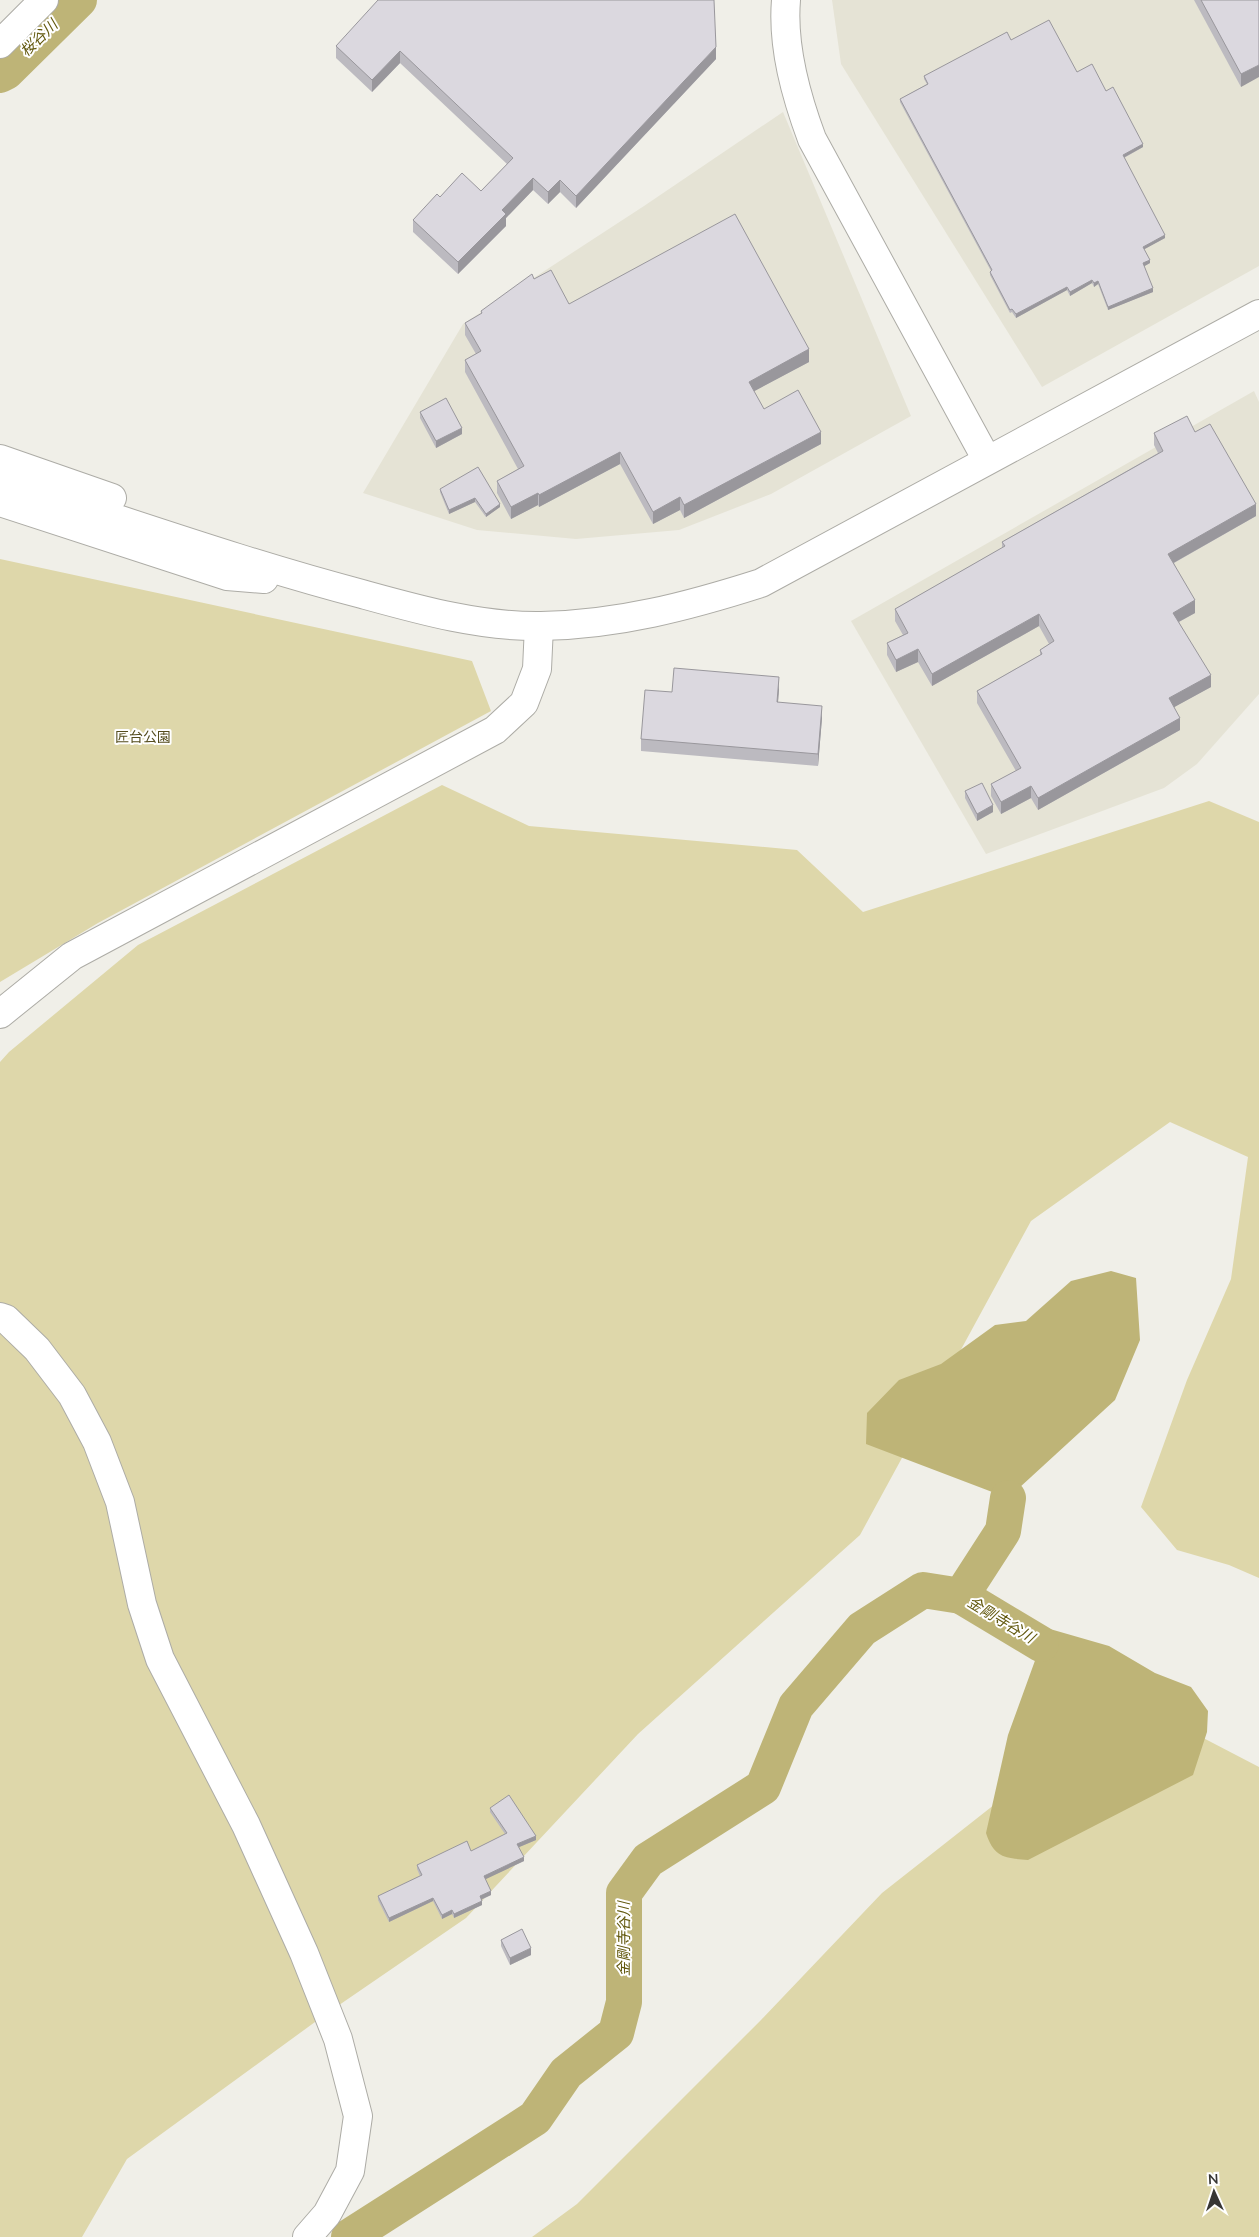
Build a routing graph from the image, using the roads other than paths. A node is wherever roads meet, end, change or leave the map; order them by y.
1 (44, 0) edge
2 (786, 0) edge
3 (0, 44) edge
4 (1259, 314) edge
5 (0, 459) edge
6 (987, 460) junction
7 (0, 481) edge
8 (0, 502) edge
9 (323, 584) junction
10 (540, 626) junction
11 (0, 1014) edge
12 (0, 1317) edge
13 (306, 2237) edge

1 - 3 street
2 - 6 street
4 - 6 street
5 - 9 street
6 - 10 street
7 - 9 street
8 - 9 street
9 - 10 street
10 - 11 street
12 - 13 street

